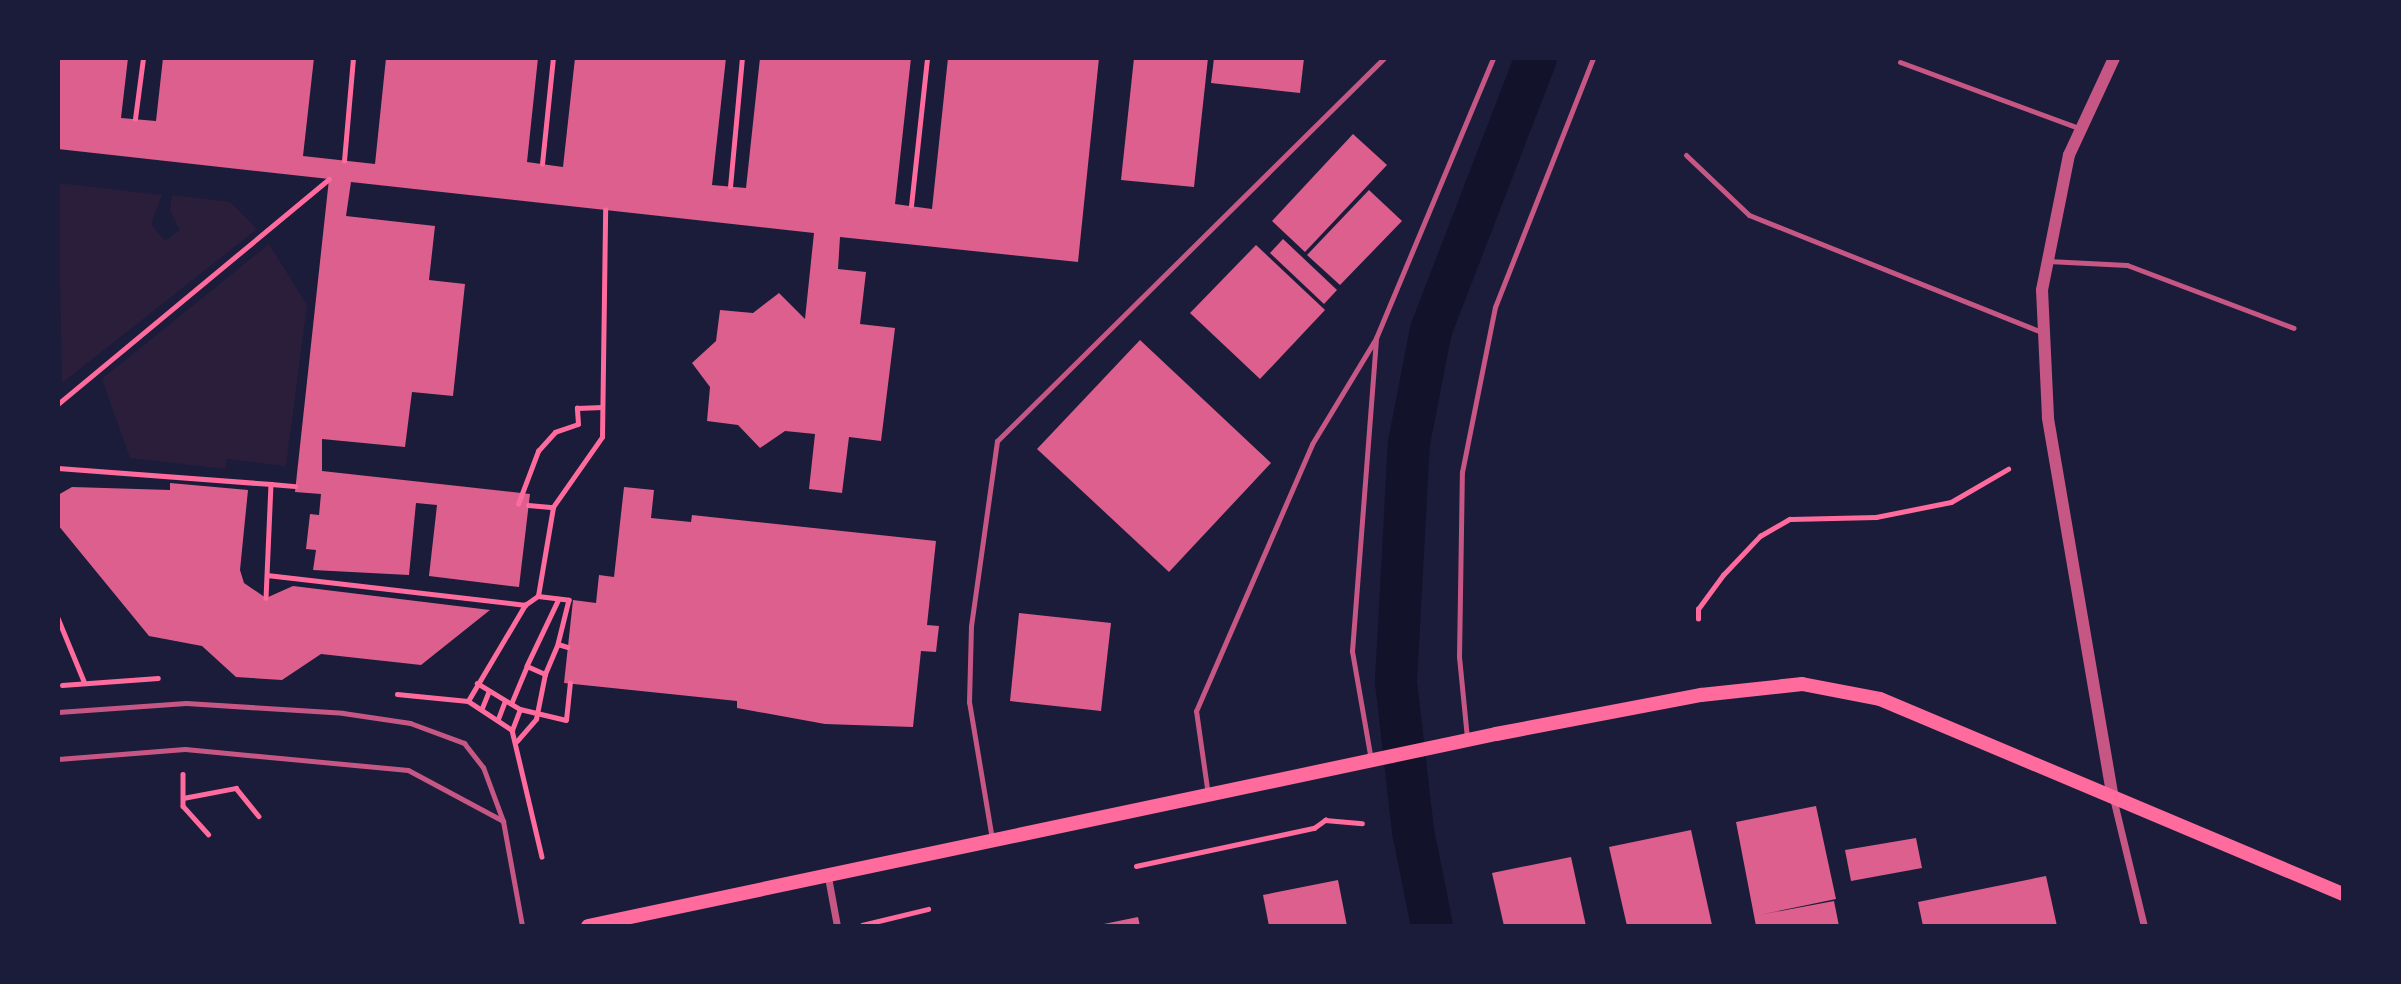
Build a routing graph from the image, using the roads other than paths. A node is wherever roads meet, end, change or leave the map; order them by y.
1 (1384, 58) edge
2 (1493, 58) edge
3 (1593, 58) edge
4 (2114, 58) edge
5 (1900, 62) dead end
6 (2081, 130) junction
7 (1686, 155) dead end
8 (2048, 261) junction
9 (2294, 328) dead end
10 (2044, 333) junction
11 (1376, 338) junction
12 (58, 712) edge
13 (1467, 741) junction
14 (58, 760) edge
15 (1372, 763) junction
16 (2112, 793) junction
17 (1209, 797) junction
18 (503, 821) junction
19 (993, 842) junction
20 (828, 877) junction
21 (2343, 894) edge
22 (522, 926) edge
23 (588, 926) edge
24 (837, 926) edge
25 (2144, 926) edge

1 - 19 lane
2 - 11 lane
3 - 13 lane
4 - 6 street
5 - 6 lane
6 - 8 street
7 - 10 lane
8 - 9 lane
8 - 10 street
10 - 16 street
11 - 15 lane
11 - 17 lane
12 - 18 lane
13 - 15 main road
13 - 16 main road
14 - 18 lane
15 - 17 main road
16 - 21 main road
16 - 25 street
17 - 19 main road
18 - 22 lane
19 - 20 main road
20 - 23 main road
20 - 24 street

